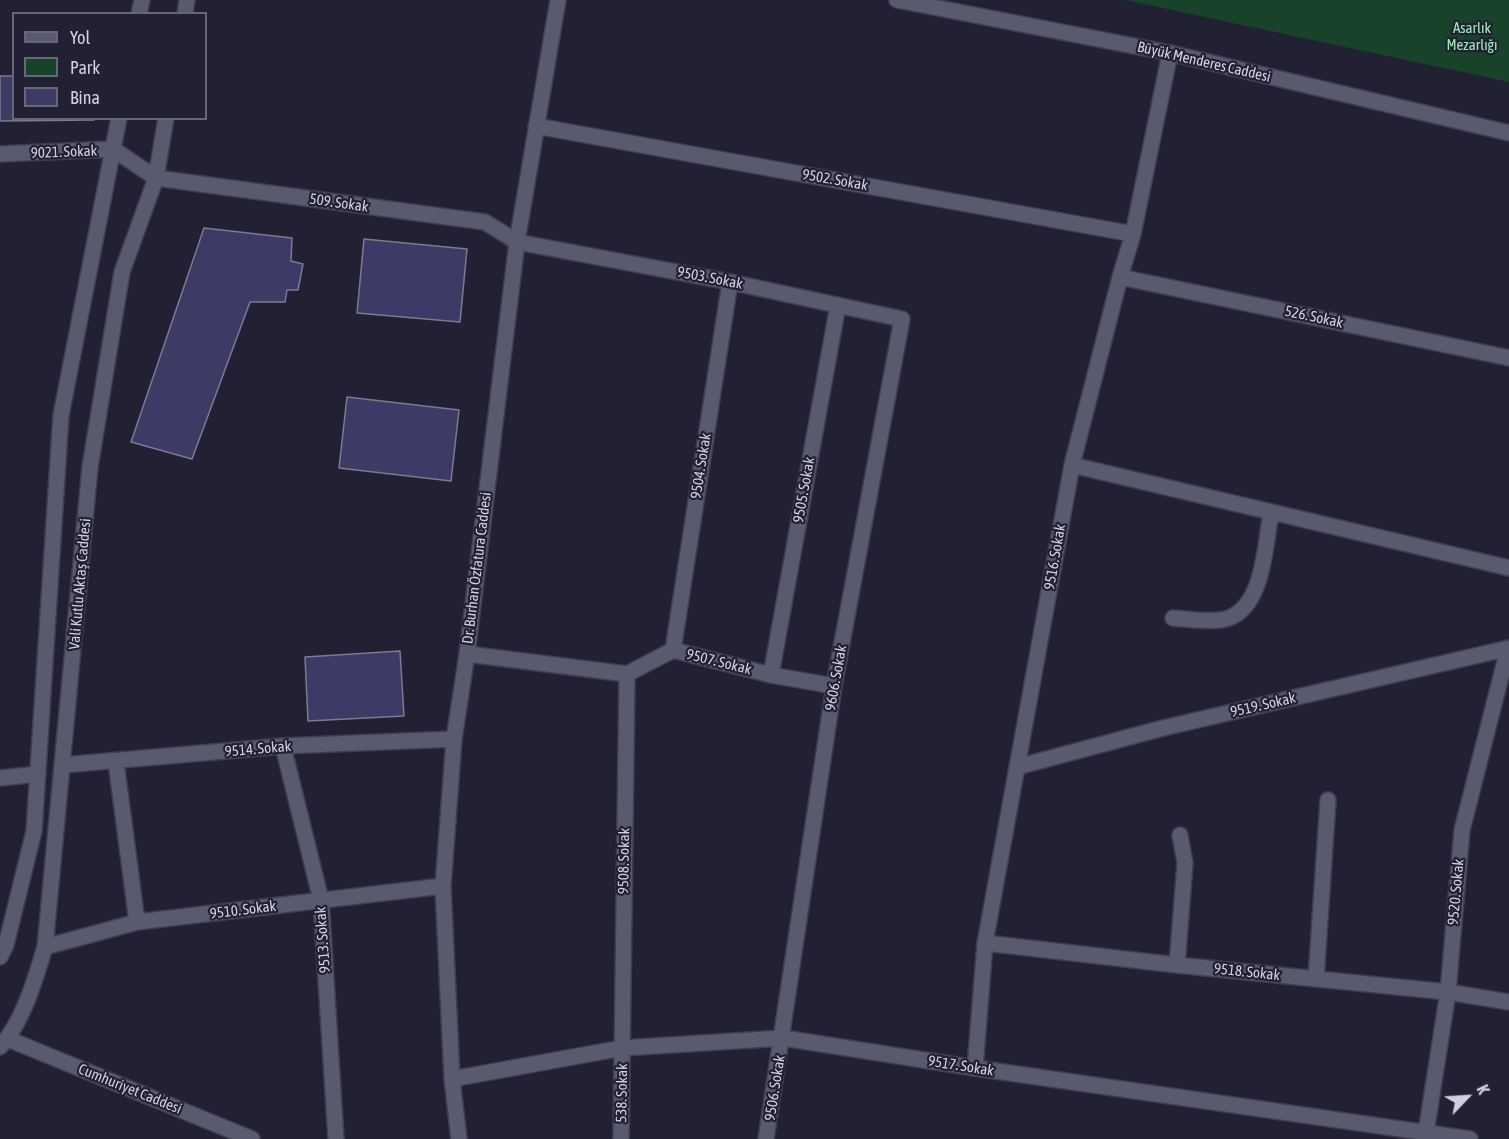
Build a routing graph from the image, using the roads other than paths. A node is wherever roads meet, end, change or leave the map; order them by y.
1 (558, 0) edge
2 (897, 0) edge
3 (1170, 53) junction
4 (119, 120) edge
5 (166, 120) edge
6 (537, 126) junction
7 (1509, 133) edge
8 (113, 150) junction
9 (0, 154) edge
10 (156, 178) junction
11 (1133, 234) junction
12 (517, 242) junction
13 (1120, 277) junction
14 (730, 282) junction
15 (838, 305) junction
16 (902, 319) joint
17 (1509, 358) edge
18 (1071, 465) junction
19 (1271, 512) junction
20 (1509, 568) edge
21 (1173, 618) dead end
22 (1509, 648) edge
23 (673, 650) junction
24 (467, 654) junction
25 (627, 674) junction
26 (771, 675) junction
27 (834, 686) junction
28 (453, 739) junction
29 (283, 746) junction
30 (116, 762) junction
31 (63, 765) junction
32 (1017, 767) junction
33 (38, 774) junction
34 (0, 778) edge
35 (1328, 800) dead end
36 (1180, 835) dead end
37 (443, 886) junction
38 (321, 900) junction
39 (137, 922) junction
40 (986, 943) junction
41 (45, 947) junction
42 (0, 957) edge
43 (1177, 965) junction
44 (1316, 979) junction
45 (1448, 992) junction
46 (1509, 1002) edge
47 (783, 1038) junction
48 (3, 1040) edge
49 (622, 1048) junction
50 (975, 1068) junction
51 (452, 1079) junction
52 (1426, 1136) edge
53 (252, 1139) edge
54 (336, 1139) edge
55 (459, 1139) edge
56 (621, 1139) edge
57 (766, 1139) edge
58 (1470, 1139) edge

1 - 6 street, Dr. Burhan Özfatura Caddesi
2 - 3 street, Büyük Menderes Caddesi
3 - 7 street, Büyük Menderes Caddesi
3 - 11 street, 9516. Sokak
4 - 8 street, Vali Kutlu Aktaş Caddesi
5 - 10 street, Vali Kutlu Aktaş Caddesi
6 - 11 street, 9502. Sokak
6 - 12 street, Dr. Burhan Özfatura Caddesi
8 - 9 street, 9021. Sokak
8 - 10 street, 9021. Sokak
8 - 33 street, Vali Kutlu Aktaş Caddesi
10 - 12 street, 509. Sokak
10 - 31 street, Vali Kutlu Aktaş Caddesi
11 - 13 street, 9516. Sokak
12 - 14 street, 9503. Sokak
12 - 24 street, Dr. Burhan Özfatura Caddesi
13 - 17 street, 526. Sokak
13 - 18 street, 9516. Sokak
14 - 15 street, 9503. Sokak
14 - 23 street, 9504. Sokak
15 - 16 street, 9503. Sokak
15 - 26 street, 9505. Sokak
16 - 27 street, 9606. Sokak
18 - 19 street
18 - 32 street, 9516. Sokak
19 - 20 street
19 - 21 street
22 - 32 street, 9519. Sokak
22 - 45 street, 9520. Sokak
23 - 25 street, 9507. Sokak
23 - 26 street, 9507. Sokak
24 - 25 street
24 - 28 street, Dr. Burhan Özfatura Caddesi
25 - 49 street, 9508. Sokak
26 - 27 street, 9507. Sokak
27 - 47 street, 9606. Sokak
28 - 29 street, 9514. Sokak
28 - 37 street, Dr. Burhan Özfatura Caddesi
29 - 30 street, 9514. Sokak
29 - 38 street, 9513. Sokak
30 - 31 street, 9514. Sokak
30 - 39 street
31 - 41 street, Vali Kutlu Aktaş Caddesi
32 - 40 street, 9516. Sokak
33 - 34 street
33 - 42 street, Vali Kutlu Aktaş Caddesi
35 - 44 street
36 - 43 street
37 - 38 street, 9510. Sokak
37 - 51 street, Dr. Burhan Özfatura Caddesi
38 - 39 street, 9510. Sokak
38 - 54 street, 9513. Sokak
39 - 41 street, 9510. Sokak
40 - 43 street, 9518. Sokak
40 - 50 street, 9516. Sokak
41 - 48 street, Vali Kutlu Aktaş Caddesi
43 - 44 street, 9518. Sokak
44 - 45 street, 9518. Sokak
45 - 46 street, 9518. Sokak
45 - 52 street, 9520. Sokak
47 - 49 street, 9517. Sokak
47 - 50 street, 9517. Sokak
47 - 57 street, 9506. Sokak
48 - 53 street, Cumhuriyet Caddesi
49 - 51 street, 9517. Sokak
49 - 56 street, 538. Sokak
50 - 52 street, 9517. Sokak
51 - 55 street, Dr. Burhan Özfatura Caddesi
52 - 58 street, 9517. Sokak

